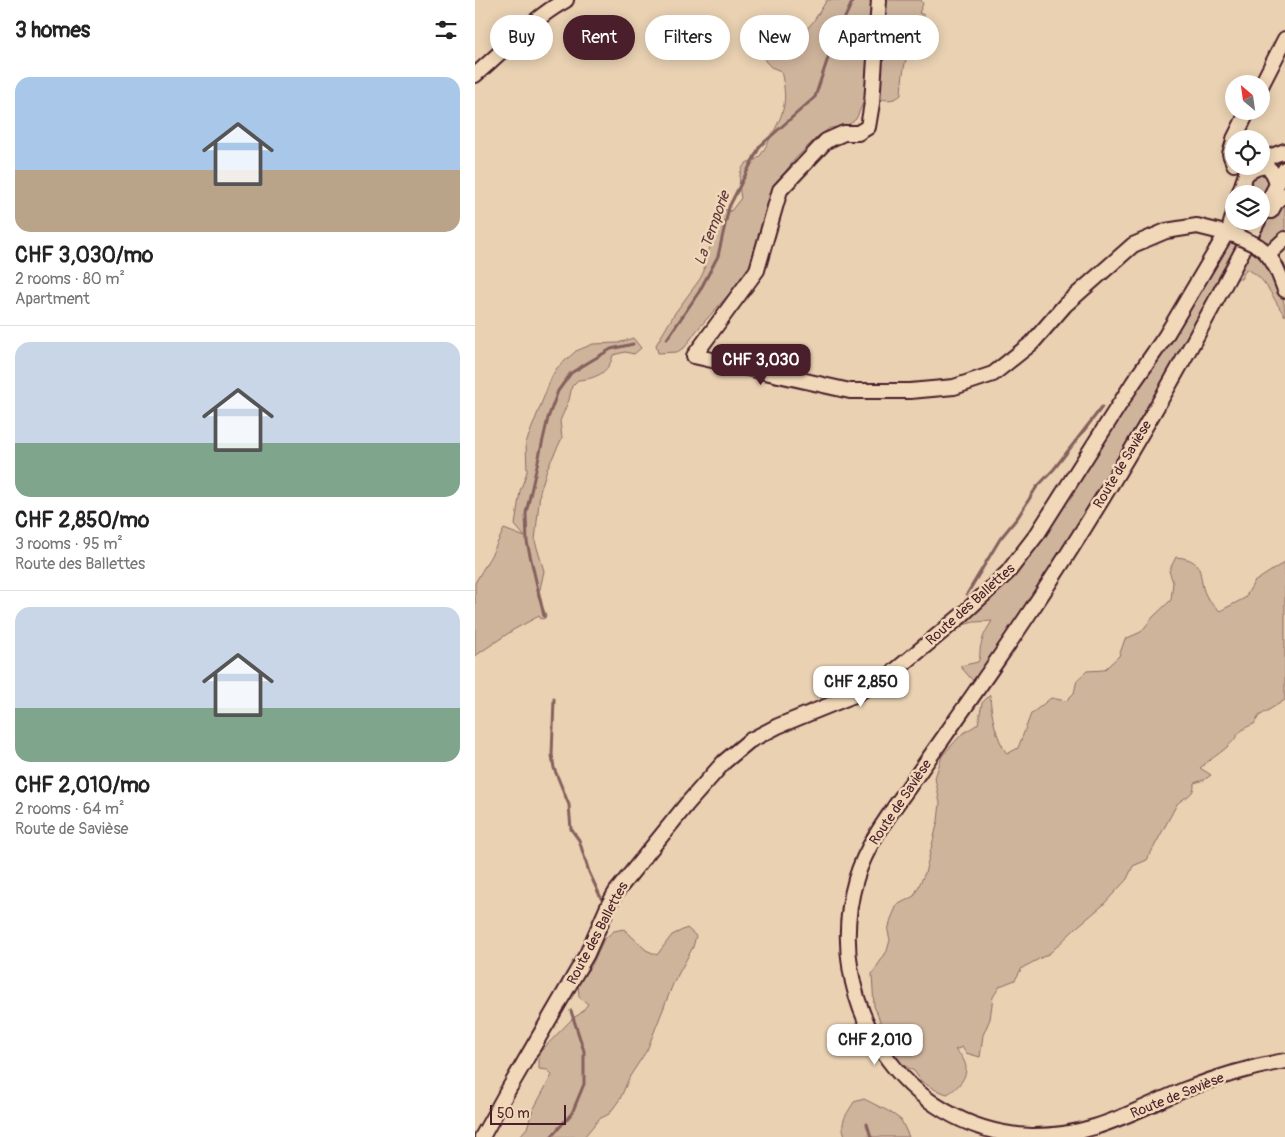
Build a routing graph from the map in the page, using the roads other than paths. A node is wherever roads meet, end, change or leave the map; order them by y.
1 (566, 0) edge
2 (879, 0) edge
3 (1285, 39) edge
4 (475, 75) edge
5 (1267, 75) edge
6 (1285, 151) edge
7 (1270, 157) edge
8 (1285, 168) edge
9 (1270, 169) edge
10 (1281, 189) edge
11 (1270, 203) edge
12 (1270, 212) edge
13 (1230, 230) edge
14 (1253, 230) edge
15 (1231, 234) junction
16 (1285, 239) edge
17 (1263, 251) junction
18 (1285, 290) edge
19 (1285, 1061) edge
20 (482, 1137) edge

1 - 4 street
2 - 15 street
3 - 5 street
6 - 7 street
8 - 10 street
9 - 10 street
10 - 11 street
10 - 12 street, Route de Savièse
13 - 15 street, Route des Ballettes
14 - 19 street, Route de Savièse
15 - 17 street, bridge
15 - 20 street, Route des Ballettes
16 - 17 street
17 - 18 street

